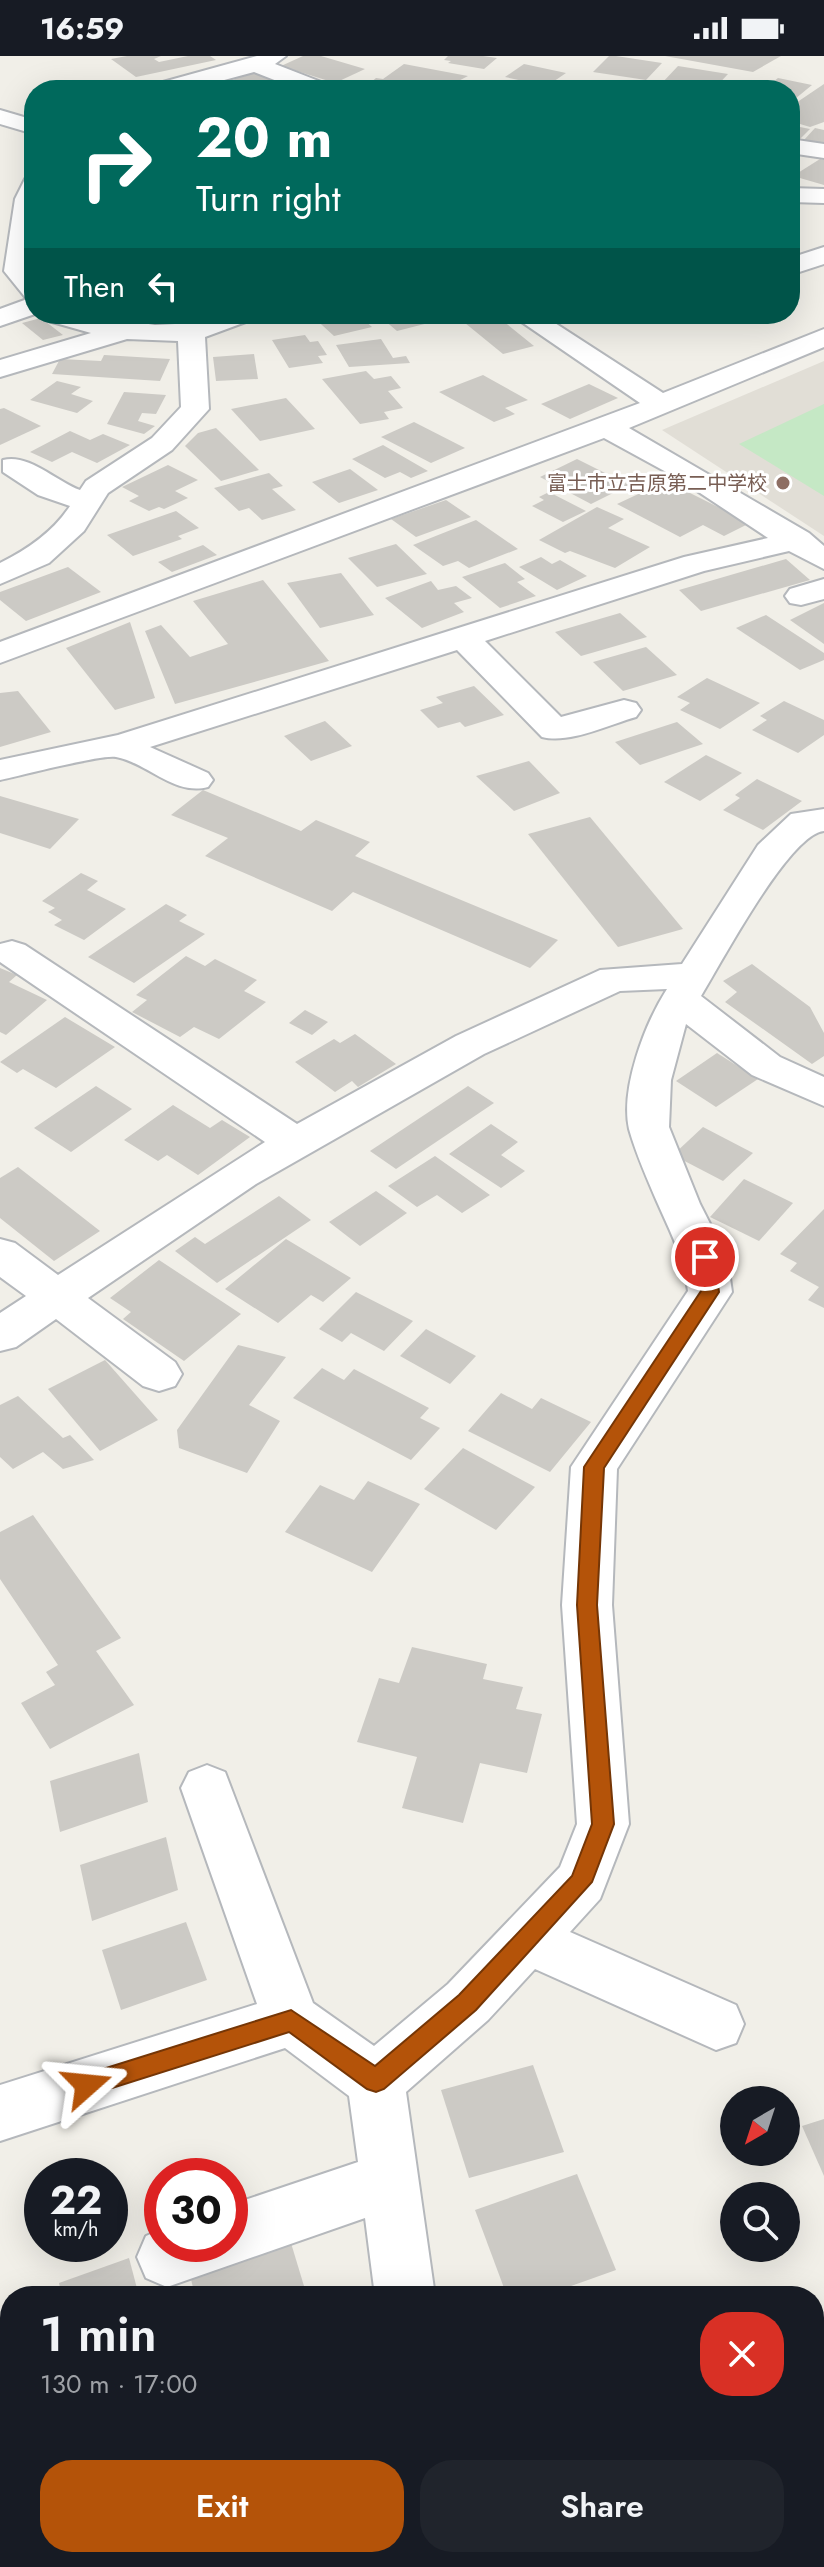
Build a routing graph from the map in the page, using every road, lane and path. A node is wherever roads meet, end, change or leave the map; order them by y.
1 (266, 60) edge
2 (195, 80) edge
3 (303, 80) edge
4 (0, 117) edge
5 (24, 123) edge
6 (24, 127) edge
7 (0, 132) edge
8 (800, 147) edge
9 (824, 151) edge
10 (24, 221) edge
11 (824, 255) edge
12 (800, 263) edge
13 (24, 279) edge
14 (24, 309) edge
15 (0, 318) edge
16 (85, 324) edge
17 (214, 324) edge
18 (538, 324) edge
19 (129, 331) junction
20 (191, 332) junction
21 (824, 337) edge
22 (0, 369) edge
23 (662, 405) junction
24 (606, 427) junction
25 (13, 466) dead end
26 (88, 502) junction
27 (798, 540) junction
28 (824, 560) edge
29 (0, 575) edge
30 (463, 637) junction
31 (0, 653) edge
32 (624, 710) dead end
33 (117, 745) junction
34 (0, 770) edge
35 (196, 780) dead end
36 (824, 820) edge
37 (12, 953) dead end
38 (688, 988) junction
39 (824, 1093) edge
40 (296, 1143) junction
41 (0, 1254) edge
42 (55, 1297) junction
43 (0, 1335) edge
44 (159, 1374) dead end
45 (207, 1788) dead end
46 (527, 1939) junction
47 (291, 2020) junction
48 (716, 2024) dead end
49 (376, 2081) junction
50 (0, 2113) edge
51 (387, 2181) junction
52 (248, 2229) edge
53 (403, 2286) edge

1 - 2 street
1 - 3 street
4 - 5 street
6 - 7 street
8 - 9 street
10 - 13 street
11 - 12 street
14 - 15 street
16 - 19 street
17 - 20 street
18 - 23 street
19 - 20 street
19 - 22 street
20 - 26 street
21 - 23 street
23 - 24 street
24 - 27 street
24 - 31 street
25 - 26 street
26 - 29 street
27 - 28 street
27 - 30 street
30 - 32 street
30 - 33 street
33 - 34 street
33 - 35 street
36 - 38 street
37 - 40 street
38 - 39 street
38 - 40 street
38 - 46 street
40 - 42 street
41 - 42 street
42 - 43 street
42 - 44 street
45 - 47 street
46 - 48 street
46 - 49 street
47 - 49 street
47 - 50 street
49 - 51 street
51 - 52 street
51 - 53 street

